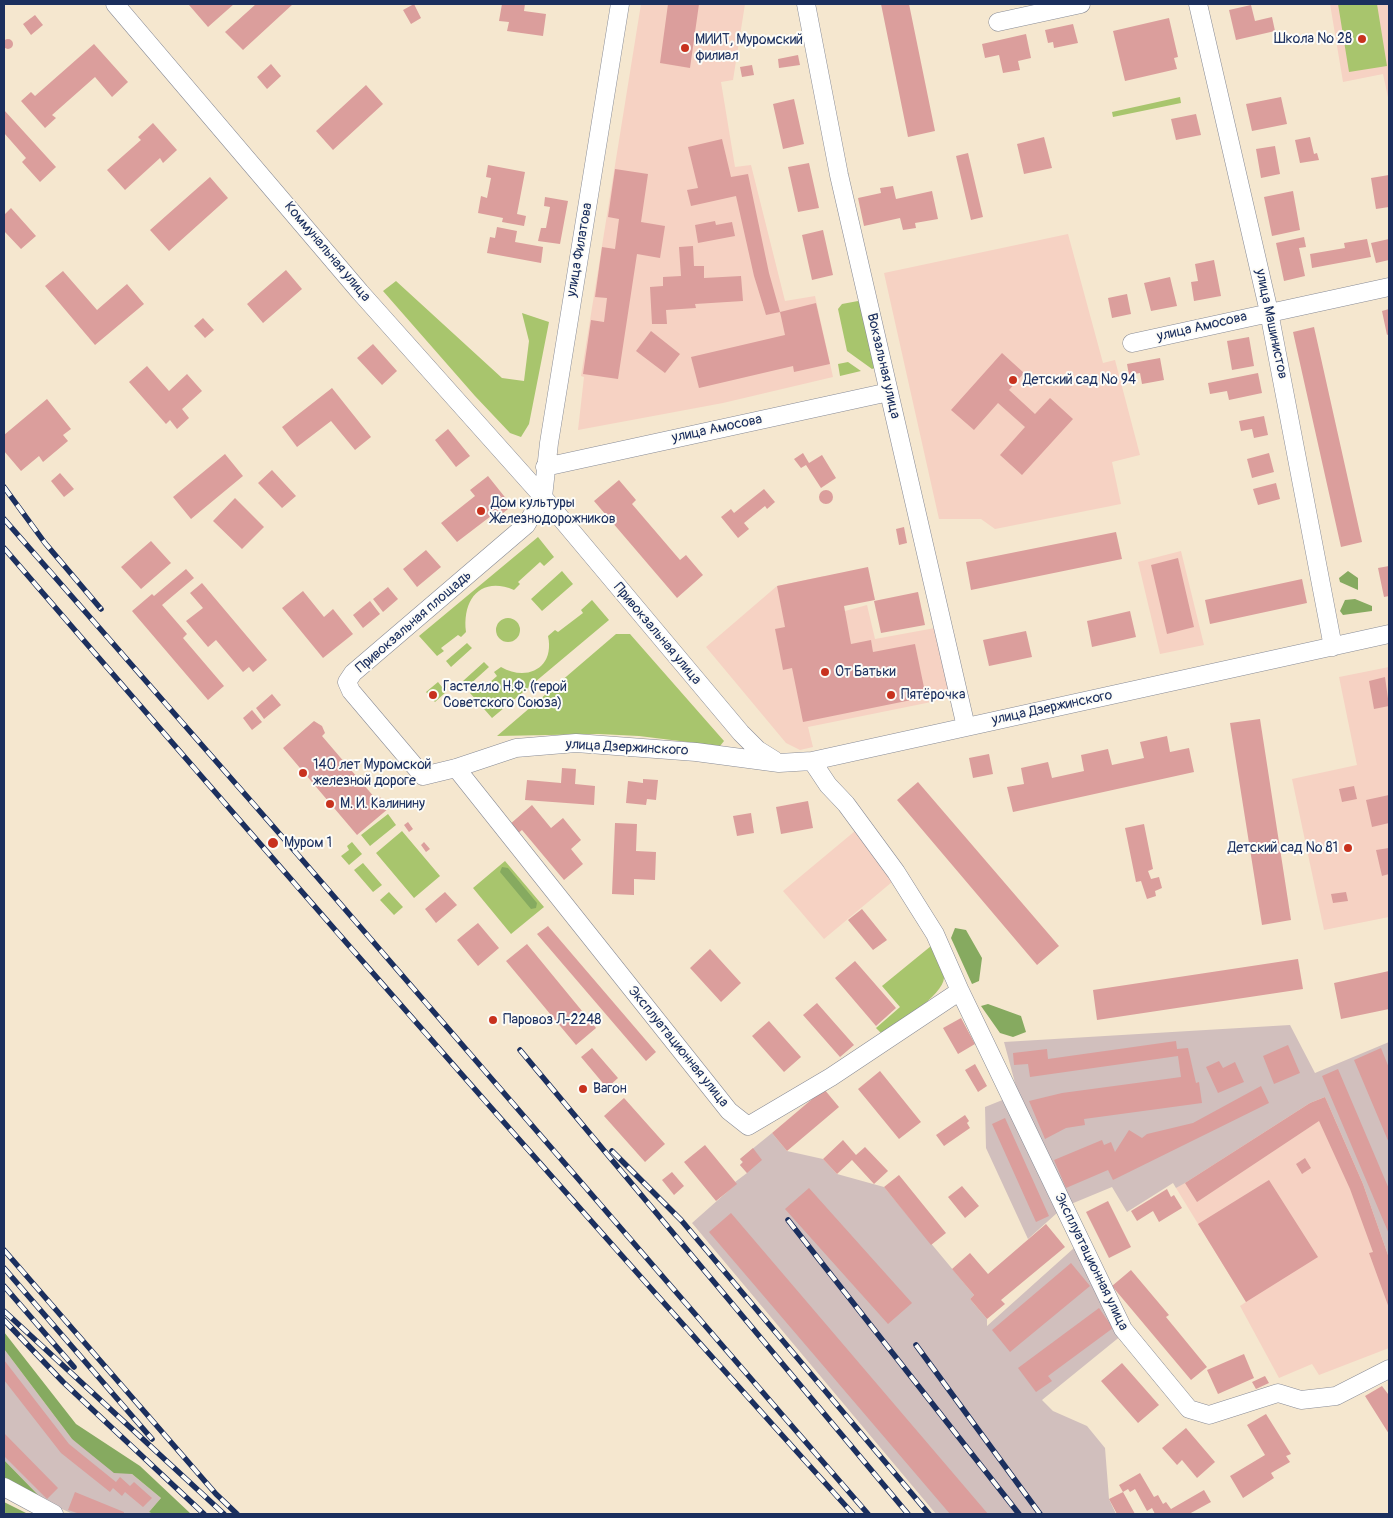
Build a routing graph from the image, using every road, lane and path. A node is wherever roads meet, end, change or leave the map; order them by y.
1 (115, 4) edge
2 (620, 4) edge
3 (806, 4) edge
4 (1081, 4) edge
5 (1198, 4) edge
6 (998, 22) dead end
7 (1389, 288) edge
8 (1269, 312) junction
9 (1132, 343) dead end
10 (889, 392) junction
11 (545, 467) junction
12 (543, 497) junction
13 (1389, 634) edge
14 (1333, 647) junction
15 (966, 727) junction
16 (741, 734) junction
17 (714, 754) junction
18 (812, 761) junction
19 (779, 763) junction
20 (456, 768) junction
21 (424, 776) joint
22 (960, 991) junction
23 (1389, 1369) edge
24 (4, 1487) edge
25 (54, 1514) edge

1 - 12 street, Коммунальная улица
2 - 11 street, улица Филатова
3 - 10 street, Вокзальная улица
4 - 6 street
5 - 8 street, улица Машинистов
7 - 8 street, улица Амосова
8 - 9 street, улица Амосова
8 - 14 street, улица Машинистов
10 - 11 street, улица Амосова
10 - 15 street, Вокзальная улица
11 - 12 street, улица Филатова
12 - 16 street, Привокзальная улица
12 - 21 street, Привокзальная площадь
13 - 14 street, улица Дзержинского
14 - 15 street, улица Дзержинского
15 - 18 street, улица Дзержинского
16 - 17 street
16 - 19 street, Привокзальная улица
17 - 19 street, улица Дзержинского
17 - 20 street, улица Дзержинского
18 - 19 street, улица Дзержинского
18 - 22 street, Эксплуатационная улица
20 - 21 street, улица Дзержинского
20 - 22 street, Эксплуатационная улица
22 - 23 street, Эксплуатационная улица
24 - 25 street

